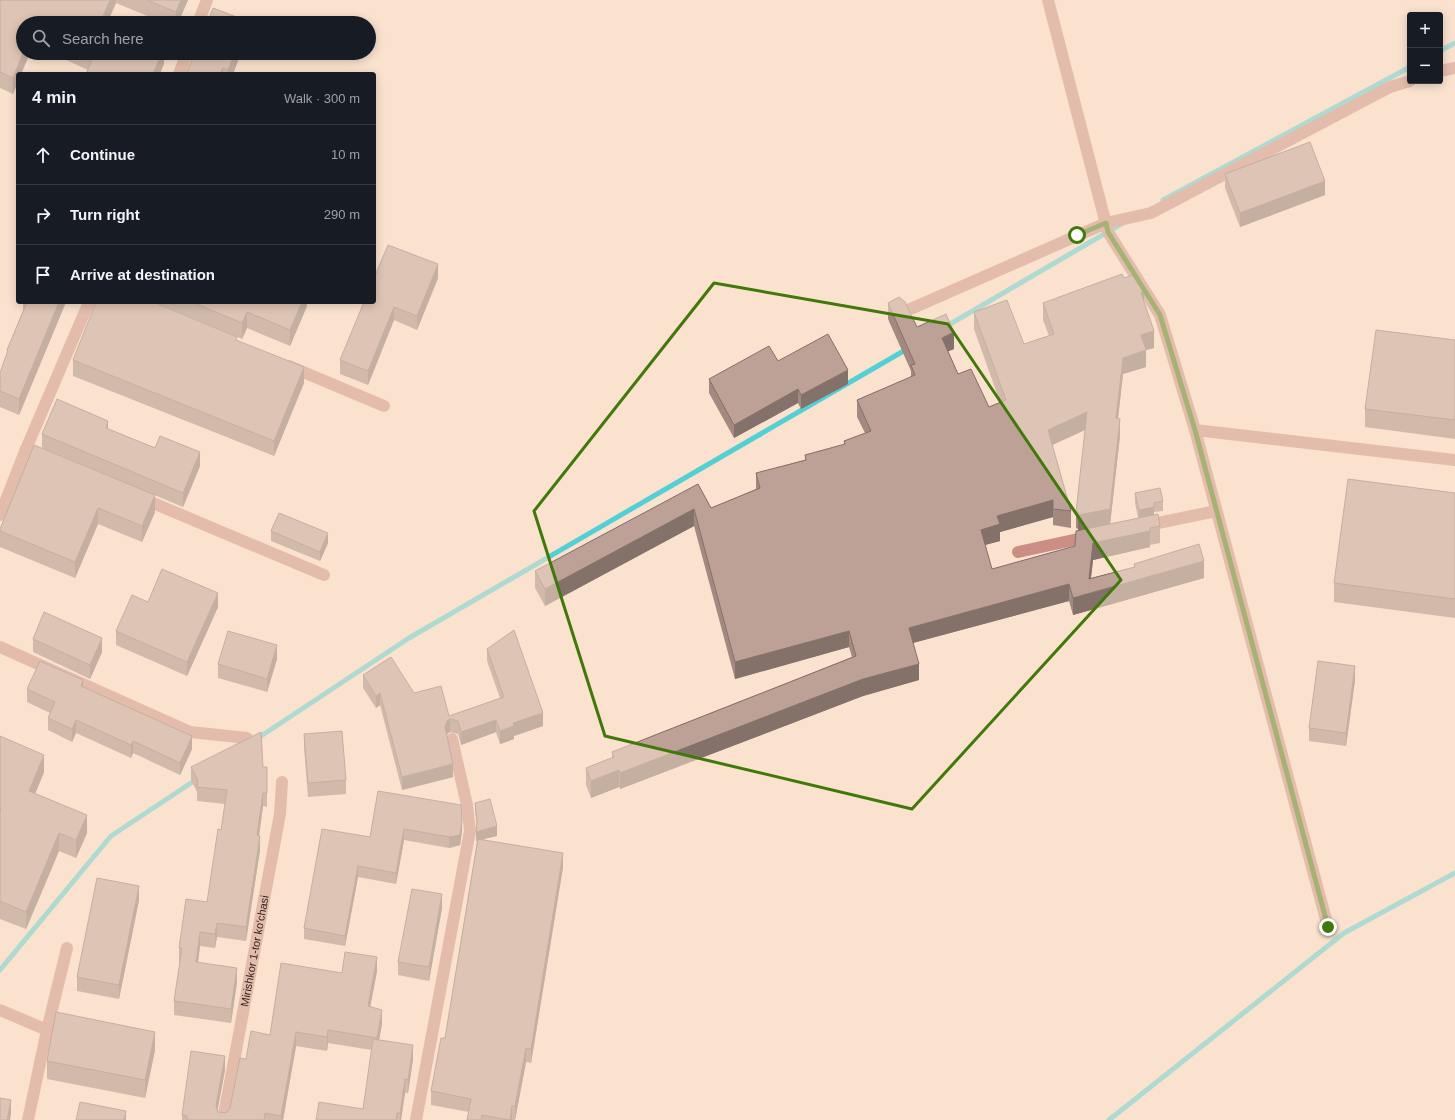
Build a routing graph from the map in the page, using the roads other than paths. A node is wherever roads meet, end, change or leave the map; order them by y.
1 (207, 0) edge
2 (1048, 0) edge
3 (201, 16) edge
4 (184, 60) edge
5 (1455, 68) edge
6 (1443, 70) edge
7 (180, 72) edge
8 (1407, 81) edge
9 (1106, 223) junction
10 (88, 304) edge
11 (906, 311) edge
12 (282, 363) edge
13 (384, 406) dead end
14 (1195, 430) junction
15 (26, 449) junction
16 (1455, 460) edge
17 (55, 461) edge
18 (127, 492) edge
19 (1216, 511) junction
20 (0, 515) edge
21 (1133, 528) edge
22 (1102, 534) edge
23 (1018, 552) dead end
24 (324, 575) dead end
25 (0, 646) edge
26 (247, 738) edge
27 (452, 739) dead end
28 (282, 782) dead end
29 (1328, 927) dead end
30 (67, 948) dead end
31 (0, 1010) edge
32 (47, 1030) junction
33 (28, 1120) edge
34 (223, 1120) edge
35 (416, 1120) edge

1 - 3 street
2 - 9 street
4 - 7 street
5 - 6 street
8 - 9 street
9 - 11 street
9 - 14 street
10 - 15 street
12 - 13 street
14 - 16 street
14 - 19 street
15 - 17 street
15 - 20 street
18 - 24 street
19 - 21 street
19 - 29 street
22 - 23 street
25 - 26 street
27 - 35 street
28 - 34 street, Mirishkor 1-tor ko'chasi
30 - 32 street
31 - 32 street
32 - 33 street

